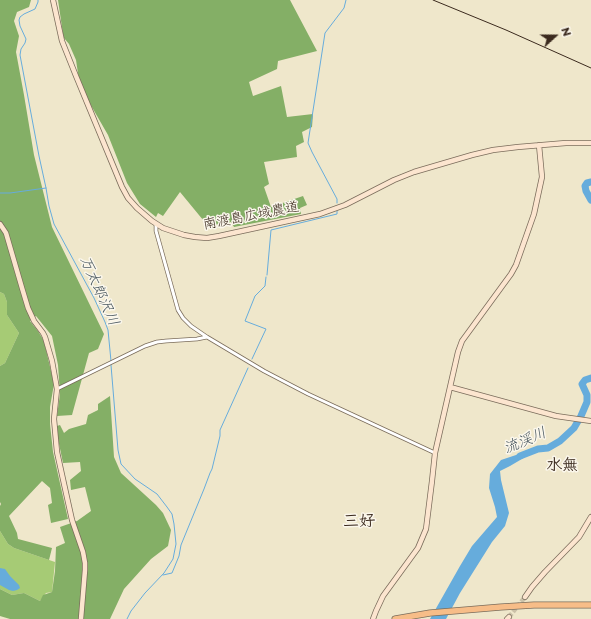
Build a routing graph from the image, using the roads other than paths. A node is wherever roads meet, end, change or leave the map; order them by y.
1 (53, 0) edge
2 (591, 143) edge
3 (539, 145) junction
4 (0, 224) edge
5 (156, 224) junction
6 (207, 337) junction
7 (450, 387) junction
8 (57, 389) junction
9 (591, 421) edge
10 (435, 452) junction
11 (591, 517) edge
12 (525, 597) tunnel mouth
13 (591, 606) edge
14 (81, 619) edge
15 (373, 619) edge
16 (395, 619) edge

1 - 5 street, 南渡島広域農道
2 - 3 street, 南渡島広域農道
3 - 5 street, 南渡島広域農道
3 - 7 street
4 - 8 street
5 - 6 street
6 - 8 street
6 - 10 street
7 - 9 street
7 - 10 street
8 - 14 street
10 - 15 street
11 - 12 street
13 - 16 highway

